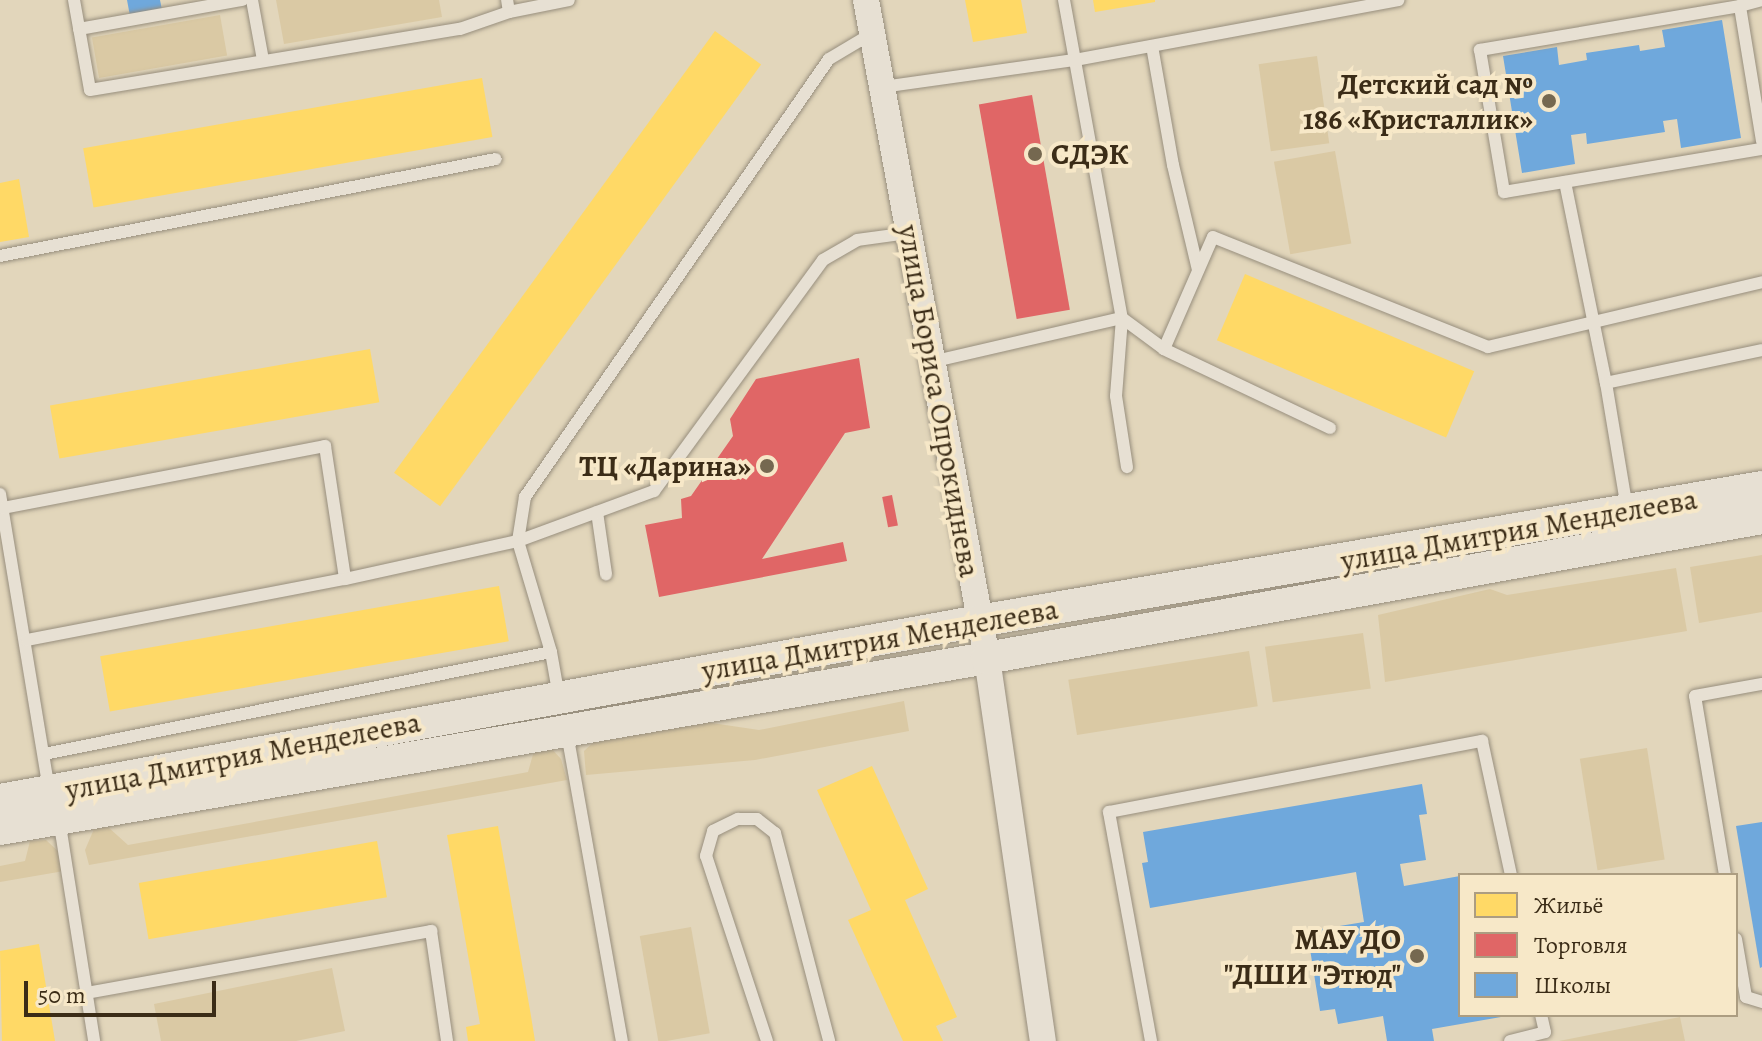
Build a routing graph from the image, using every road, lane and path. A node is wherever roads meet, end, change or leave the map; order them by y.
1 (74, 0) edge
2 (242, 0) edge
3 (252, 0) edge
4 (569, 0) edge
5 (866, 0) edge
6 (1064, 0) edge
7 (1398, 0) edge
8 (1762, 0) edge
9 (508, 6) edge
10 (1740, 6) junction
11 (79, 29) junction
12 (872, 34) junction
13 (1152, 46) junction
14 (263, 60) junction
15 (1075, 60) junction
16 (882, 87) junction
17 (1762, 141) edge
18 (1762, 149) edge
19 (496, 159) dead end
20 (1565, 182) junction
21 (908, 233) junction
22 (0, 256) edge
23 (1198, 270) junction
24 (1762, 282) edge
25 (1122, 318) junction
26 (1591, 321) junction
27 (1164, 349) junction
28 (1762, 350) edge
29 (931, 362) junction
30 (1606, 383) junction
31 (1330, 428) dead end
32 (1127, 467) dead end
33 (1762, 487) edge
34 (0, 494) edge
35 (3, 508) junction
36 (597, 512) junction
37 (1627, 512) junction
38 (1762, 518) edge
39 (518, 541) junction
40 (606, 574) dead end
41 (345, 579) junction
42 (979, 621) junction
43 (27, 640) junction
44 (551, 652) junction
45 (987, 658) junction
46 (1762, 684) edge
47 (563, 713) junction
48 (44, 754) junction
49 (0, 800) edge
50 (54, 806) junction
51 (0, 829) edge
52 (1511, 873) edge
53 (1725, 873) edge
54 (1738, 951) edge
55 (86, 993) junction
56 (1762, 1002) edge
57 (1541, 1017) edge
58 (94, 1041) edge
59 (447, 1041) edge
60 (622, 1041) edge
61 (767, 1041) edge
62 (829, 1041) edge
63 (1043, 1041) edge
64 (1151, 1041) edge
65 (1510, 1041) edge

1 - 11 lane
2 - 11 lane
3 - 14 lane
4 - 9 lane
5 - 12 street, улица Бориса Опрокиднева
6 - 15 lane
7 - 13 lane
8 - 10 lane
9 - 14 lane
10 - 17 lane
10 - 20 lane
11 - 14 lane
12 - 16 street, улица Бориса Опрокиднева
12 - 39 lane
13 - 15 lane
13 - 23 lane
15 - 16 lane
15 - 25 lane
16 - 21 street, улица Бориса Опрокиднева
18 - 20 lane
19 - 22 lane
20 - 26 lane
21 - 29 street, улица Бориса Опрокиднева
21 - 36 lane
23 - 26 lane
23 - 27 lane
24 - 26 lane
25 - 27 lane
25 - 29 lane
25 - 32 lane
26 - 30 lane
27 - 31 lane
28 - 30 lane
29 - 42 street, улица Бориса Опрокиднева
30 - 37 lane
33 - 37 street, улица Дмитрия Менделеева
34 - 35 lane
35 - 41 lane
35 - 43 lane
36 - 39 lane
36 - 40 lane
37 - 42 street, улица Дмитрия Менделеева
38 - 45 street, улица Дмитрия Менделеева
39 - 41 lane
39 - 44 lane
41 - 43 lane
42 - 45 street, улица Бориса Опрокиднева
42 - 47 street, улица Дмитрия Менделеева
43 - 48 lane
44 - 47 lane
44 - 48 lane
45 - 47 street, улица Дмитрия Менделеева
45 - 63 street, улица Бориса Опрокиднева
46 - 53 lane
47 - 50 street, улица Дмитрия Менделеева
47 - 60 lane
48 - 50 lane
49 - 50 street, улица Дмитрия Менделеева
50 - 51 street, улица Дмитрия Менделеева
50 - 55 lane
52 - 64 lane
54 - 56 lane
55 - 58 lane
55 - 59 lane
57 - 65 lane
61 - 62 lane

